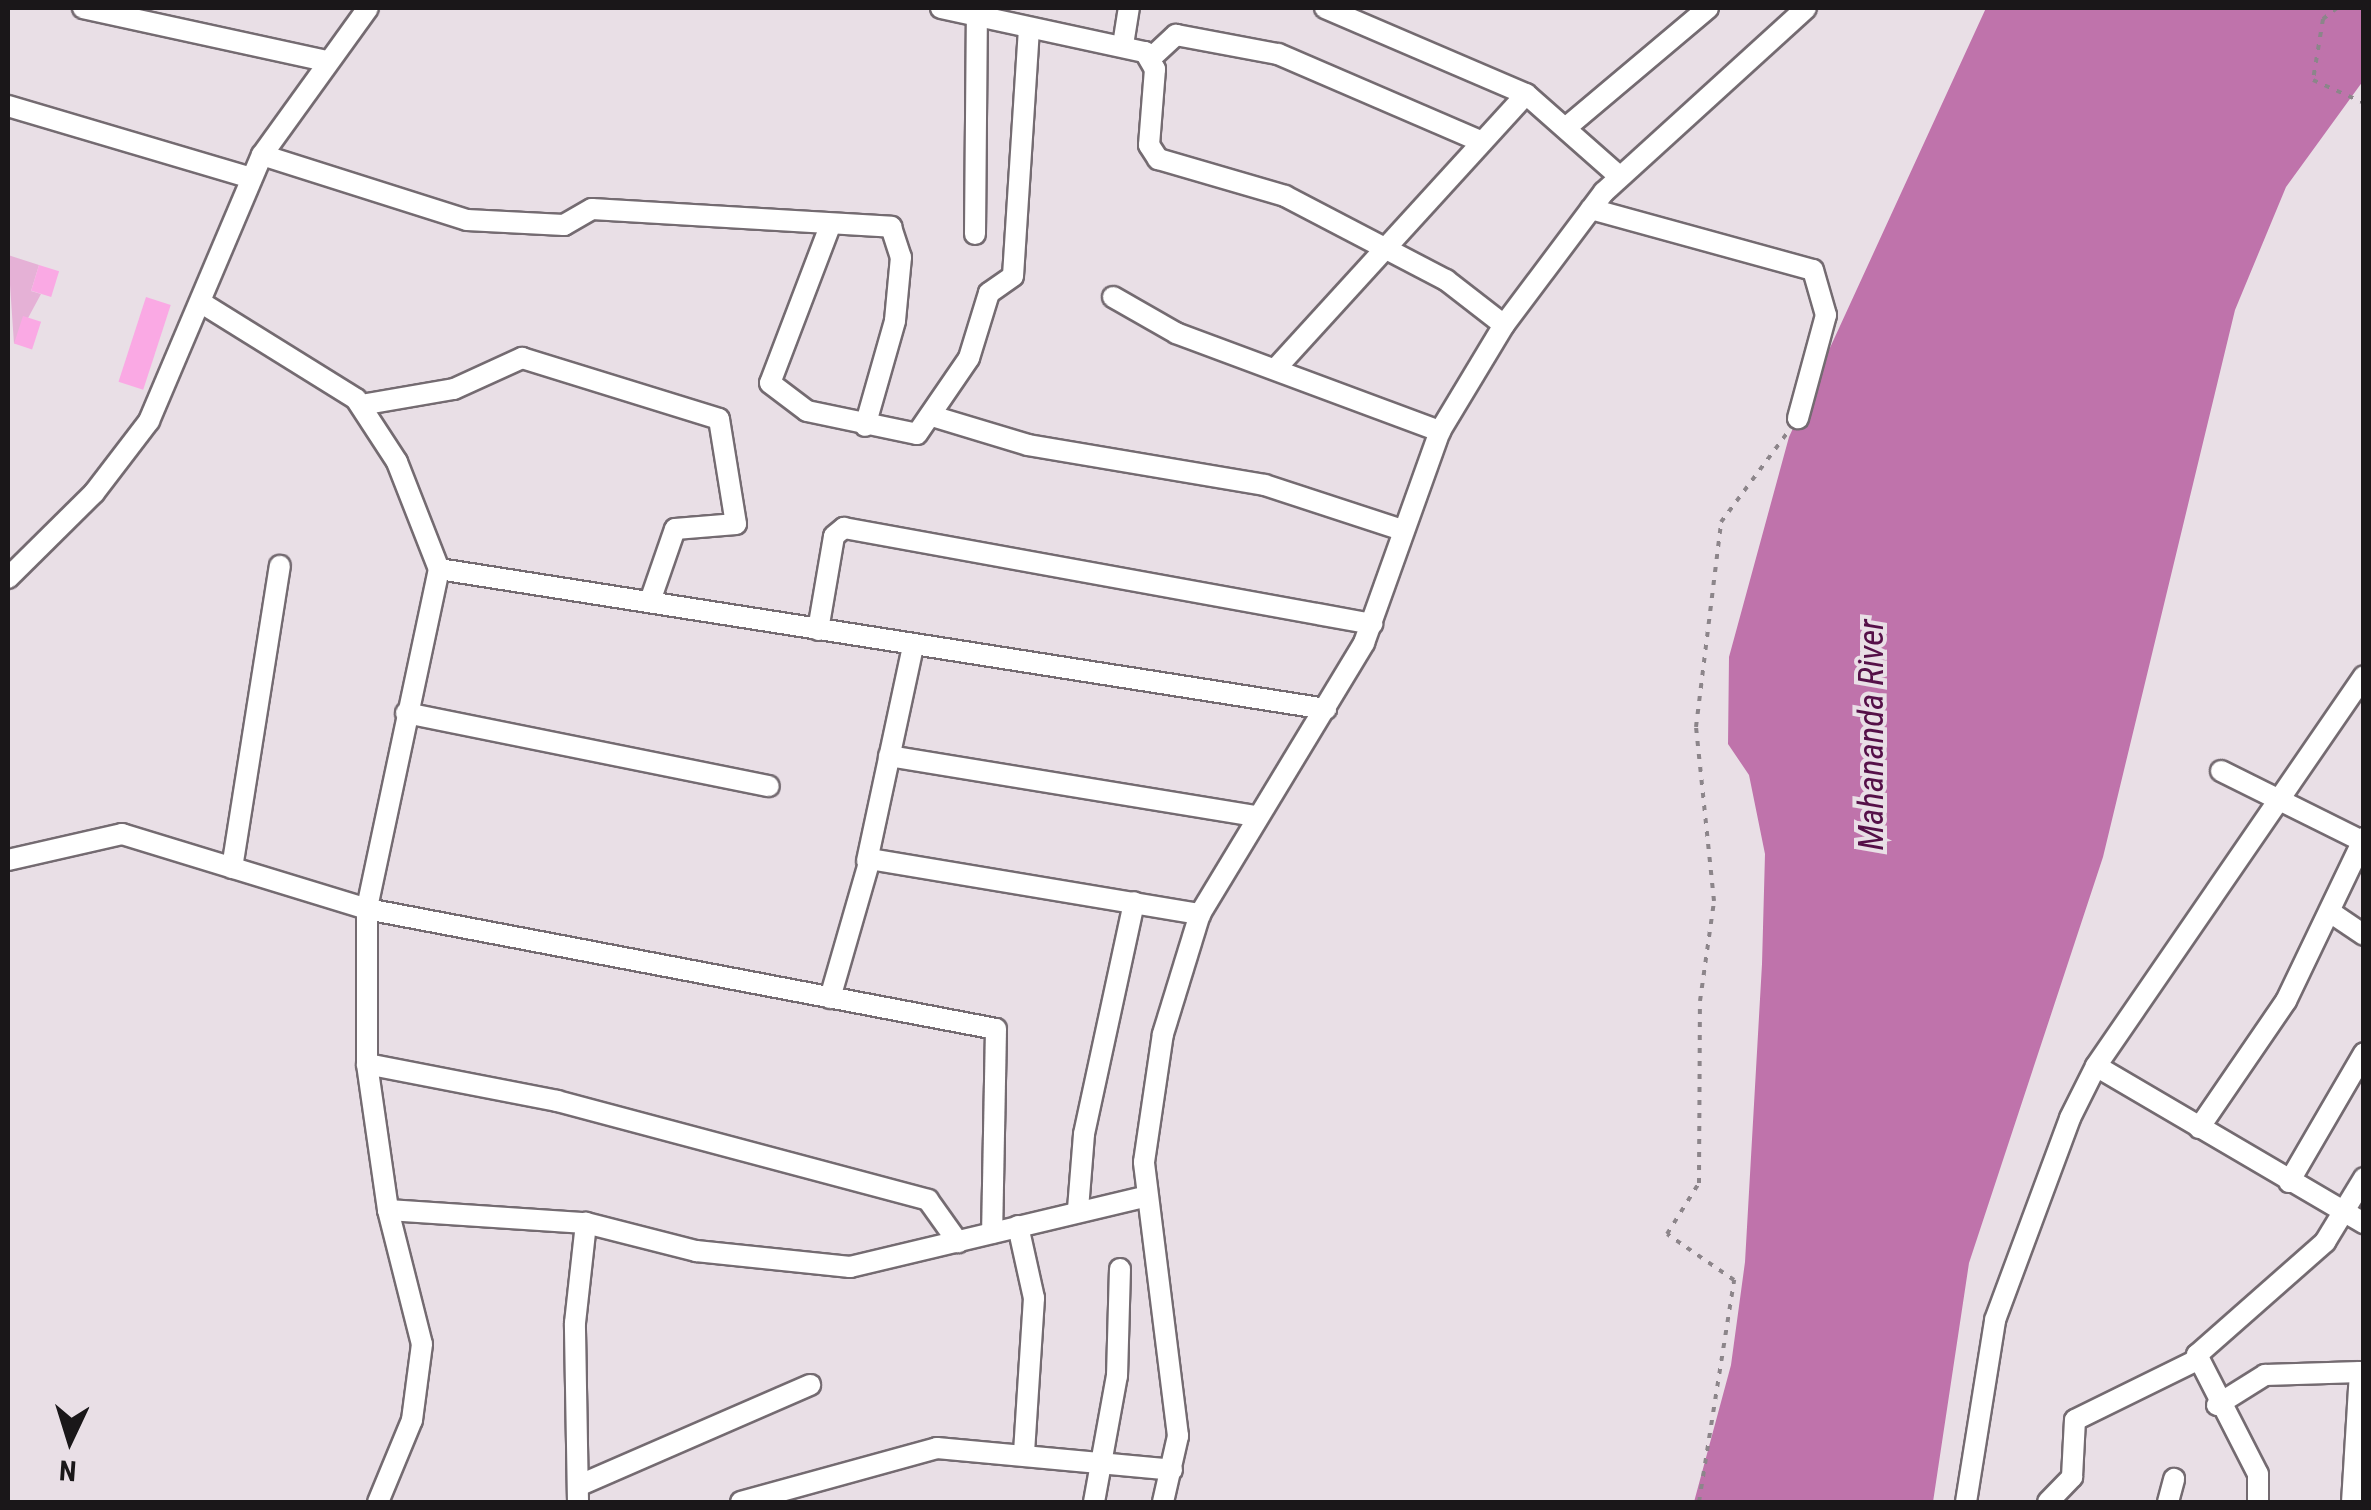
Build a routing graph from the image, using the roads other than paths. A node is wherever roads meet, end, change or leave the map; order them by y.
1 (83, 8) edge
2 (368, 8) edge
3 (941, 8) edge
4 (1130, 8) edge
5 (1325, 8) edge
6 (1806, 8) edge
7 (1703, 9) edge
8 (978, 20) junction
9 (1029, 30) junction
10 (1123, 45) junction
11 (1151, 58) junction
12 (327, 62) junction
13 (1526, 94) junction
14 (8, 106) edge
15 (1568, 126) junction
16 (1480, 141) junction
17 (262, 155) junction
18 (1620, 177) junction
19 (251, 178) junction
20 (1591, 209) junction
21 (830, 226) junction
22 (975, 234) dead end
23 (1385, 246) junction
24 (1114, 296) dead end
25 (205, 305) junction
26 (1504, 324) junction
27 (1277, 366) junction
28 (360, 406) junction
29 (932, 416) junction
30 (1798, 418) road end
31 (865, 426) junction
32 (1440, 431) junction
33 (1402, 530) junction
34 (280, 566) dead end
35 (439, 569) junction
36 (8, 578) edge
37 (650, 602) junction
38 (1372, 624) junction
39 (818, 630) junction
40 (913, 646) junction
41 (2364, 676) edge
42 (1326, 709) junction
43 (406, 714) junction
44 (890, 756) junction
45 (2221, 771) dead end
46 (768, 786) dead end
47 (2283, 801) junction
48 (1256, 816) junction
49 (2363, 840) edge
50 (8, 860) edge
51 (867, 862) junction
52 (232, 868) junction
53 (1134, 902) junction
54 (367, 909) junction
55 (2330, 912) junction
56 (1200, 914) junction
57 (2364, 936) edge
58 (830, 998) junction
59 (2364, 1053) edge
60 (367, 1064) junction
61 (2096, 1066) junction
62 (2199, 1128) junction
63 (2364, 1178) edge
64 (2289, 1182) junction
65 (1144, 1198) junction
66 (1078, 1208) junction
67 (388, 1210) junction
68 (2355, 1218) edge
69 (586, 1224) junction
70 (1018, 1226) junction
71 (992, 1232) junction
72 (958, 1242) junction
73 (1120, 1268) dead end
74 (2198, 1360) junction
75 (2363, 1375) edge
76 (810, 1385) dead end
77 (2217, 1405) junction
78 (1024, 1454) junction
79 (1108, 1459) junction
80 (1172, 1470) junction
81 (2174, 1479) dead end
82 (579, 1494) edge
83 (799, 1494) edge
84 (378, 1502) edge
85 (741, 1502) edge
86 (1094, 1502) edge
87 (1163, 1502) edge
88 (1966, 1502) edge
89 (2048, 1502) edge
90 (2168, 1502) edge
91 (2258, 1502) edge
92 (2352, 1502) edge

1 - 12 street
2 - 12 street
3 - 8 street
4 - 10 street
5 - 13 street
6 - 18 street
7 - 15 street
8 - 9 street
8 - 22 street
9 - 10 street
9 - 29 street
10 - 11 street
11 - 16 street
11 - 23 street
12 - 17 street
13 - 15 street
13 - 16 street
14 - 19 street
15 - 18 street
16 - 23 street
17 - 19 street
17 - 21 street
18 - 20 street
19 - 25 street
20 - 26 street
20 - 30 street
21 - 31 street
21 - 31 street
23 - 26 street
23 - 27 street
24 - 27 street
25 - 28 street
25 - 36 street
26 - 32 street
27 - 32 street
28 - 35 street
28 - 37 street
29 - 31 street
29 - 33 street
32 - 33 street
33 - 38 street
34 - 52 street
35 - 37 street
35 - 43 street
37 - 39 street
38 - 39 street
38 - 42 street
39 - 40 street
40 - 42 street
40 - 44 street
41 - 47 street
42 - 48 street
43 - 46 street
43 - 54 street
44 - 48 street
44 - 51 street
45 - 47 street
47 - 49 street
47 - 61 street
48 - 56 street
49 - 55 street
50 - 52 street
51 - 53 street
51 - 58 street
52 - 54 street
53 - 56 street
53 - 66 street
54 - 58 street
54 - 60 street
55 - 57 street
55 - 62 street
56 - 65 street
58 - 71 street
59 - 64 street
60 - 67 street
60 - 72 street
61 - 62 street
61 - 88 street
62 - 64 street
63 - 68 street
64 - 68 street
65 - 66 street
65 - 80 street
66 - 70 street
67 - 69 street
67 - 84 street
68 - 74 street
69 - 72 street
69 - 82 street
70 - 71 street
70 - 78 street
71 - 72 street
73 - 79 street
74 - 77 street
74 - 89 street
75 - 77 street
75 - 92 street
76 - 82 street
77 - 91 street
78 - 79 street
78 - 83 street
79 - 80 street
79 - 86 street
80 - 87 street
81 - 90 street
83 - 85 street

